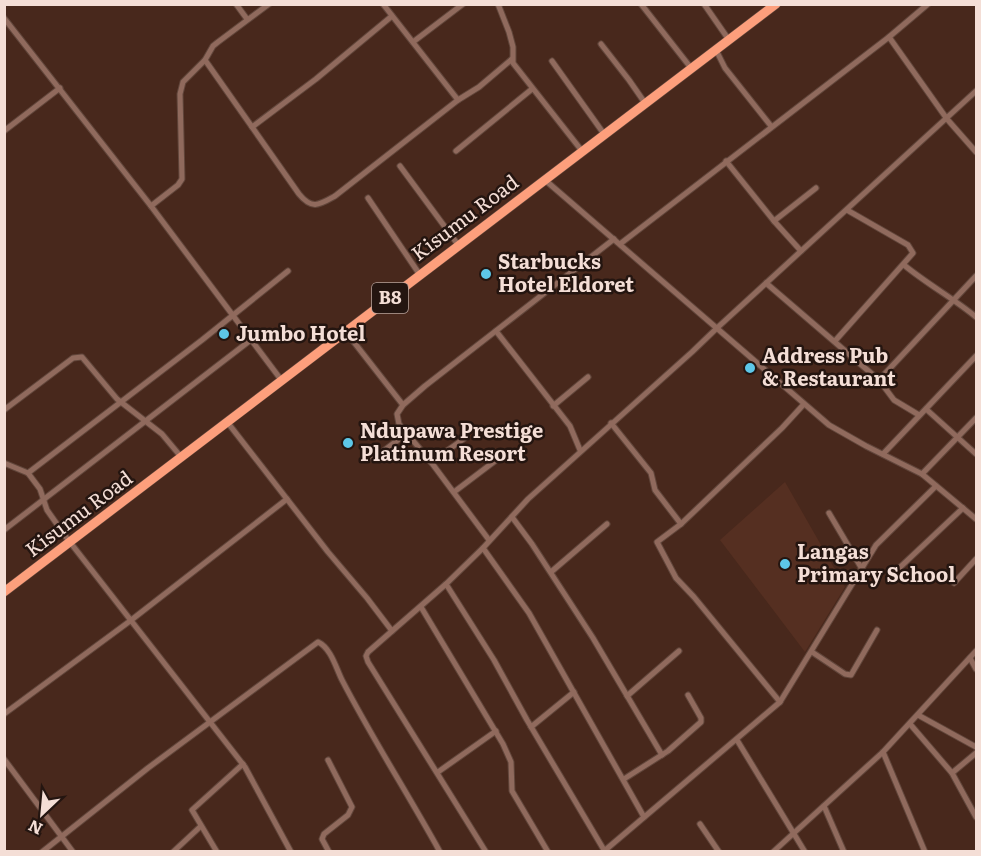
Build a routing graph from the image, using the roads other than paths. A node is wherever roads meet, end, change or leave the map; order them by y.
1 (236, 4) edge
2 (268, 4) edge
3 (383, 4) edge
4 (463, 4) edge
5 (498, 4) edge
6 (641, 4) edge
7 (704, 4) edge
8 (928, 4) edge
9 (770, 6) edge
10 (392, 16) junction
11 (4, 18) edge
12 (247, 19) junction
13 (889, 37) junction
14 (729, 40) junction
15 (413, 42) junction
16 (602, 44) dead end
17 (716, 50) junction
18 (512, 59) junction
19 (206, 60) junction
20 (552, 61) dead end
21 (691, 68) junction
22 (60, 88) junction
23 (532, 89) junction
24 (976, 91) edge
25 (458, 100) junction
26 (645, 104) junction
27 (947, 119) junction
28 (771, 126) junction
29 (252, 127) junction
30 (4, 130) edge
31 (604, 134) junction
32 (456, 151) dead end
33 (582, 151) junction
34 (976, 152) edge
35 (726, 161) junction
36 (400, 166) dead end
37 (544, 180) junction
38 (816, 188) dead end
39 (368, 198) dead end
40 (151, 206) junction
41 (847, 210) junction
42 (774, 221) junction
43 (614, 239) junction
44 (620, 244) junction
45 (459, 246) junction
46 (801, 251) junction
47 (904, 265) junction
48 (288, 271) dead end
49 (420, 274) junction
50 (976, 276) edge
51 (766, 283) junction
52 (955, 299) junction
53 (234, 316) junction
54 (976, 317) edge
55 (717, 327) junction
56 (496, 331) junction
57 (346, 332) junction
58 (252, 339) junction
59 (835, 341) junction
60 (976, 356) edge
61 (588, 377) dead end
62 (879, 380) junction
63 (282, 381) junction
64 (121, 402) junction
65 (804, 404) junction
66 (403, 405) junction
67 (553, 406) junction
68 (926, 409) junction
69 (4, 410) edge
70 (919, 415) junction
71 (976, 418) edge
72 (147, 421) junction
73 (228, 423) junction
74 (611, 423) junction
75 (407, 433) junction
76 (465, 438) dead end
77 (957, 438) junction
78 (580, 450) junction
79 (882, 454) junction
80 (976, 454) edge
81 (182, 458) junction
82 (373, 459) dead end
83 (495, 461) dead end
84 (431, 462) junction
85 (4, 463) edge
86 (28, 473) junction
87 (922, 474) junction
88 (936, 486) junction
89 (453, 492) junction
90 (287, 499) junction
91 (44, 501) junction
92 (963, 508) junction
93 (829, 513) dead end
94 (512, 517) junction
95 (976, 519) edge
96 (607, 524) dead end
97 (681, 524) junction
98 (4, 530) edge
99 (489, 540) junction
100 (71, 543) junction
101 (483, 548) junction
102 (976, 559) edge
103 (862, 569) junction
104 (551, 572) junction
105 (895, 572) dead end
106 (954, 583) dead end
107 (446, 584) junction
108 (4, 592) edge
109 (421, 607) junction
110 (130, 621) junction
111 (877, 630) dead end
112 (392, 631) junction
113 (678, 651) dead end
114 (976, 651) edge
115 (812, 652) junction
116 (970, 658) junction
117 (976, 669) edge
118 (574, 692) junction
119 (688, 695) dead end
120 (627, 696) junction
121 (780, 702) junction
122 (4, 714) edge
123 (918, 715) junction
124 (211, 722) junction
125 (910, 724) junction
126 (531, 727) junction
127 (496, 731) junction
128 (737, 740) junction
129 (976, 747) edge
130 (884, 752) junction
131 (976, 753) edge
132 (662, 755) junction
133 (4, 759) edge
134 (328, 760) dead end
135 (243, 764) junction
136 (438, 772) junction
137 (952, 773) junction
138 (624, 779) junction
139 (824, 806) junction
140 (644, 817) junction
141 (976, 817) edge
142 (700, 824) dead end
143 (201, 826) junction
144 (794, 832) junction
145 (62, 837) junction
146 (604, 851) edge
147 (42, 852) edge
148 (73, 852) edge
149 (173, 852) edge
150 (217, 852) edge
151 (291, 852) edge
152 (329, 852) edge
153 (441, 852) edge
154 (486, 852) edge
155 (548, 852) edge
156 (719, 852) edge
157 (773, 852) edge
158 (805, 852) edge
159 (844, 852) edge
160 (925, 852) edge

1 - 12 street
2 - 12 street
3 - 10 street
4 - 15 street
5 - 18 street
6 - 21 street
7 - 14 street
8 - 13 street
9 - 14 highway, Kisumu Road / B8
10 - 15 street
10 - 29 street
11 - 22 street
12 - 19 street
13 - 27 street
13 - 28 street
14 - 17 highway, Kisumu Road / B8
15 - 25 street
16 - 26 street
17 - 21 highway, Kisumu Road / B8
17 - 28 street
18 - 23 street
18 - 25 street
19 - 29 street
19 - 40 street
20 - 31 street
21 - 26 highway, Kisumu Road / B8
22 - 30 street
22 - 40 street
23 - 32 street
23 - 33 street
24 - 27 street
25 - 29 street
26 - 31 highway, Kisumu Road / B8
27 - 34 street
27 - 41 street
28 - 35 street
31 - 33 highway, Kisumu Road / B8
33 - 37 highway, Kisumu Road / B8
35 - 42 street
35 - 44 street
36 - 45 street
37 - 43 street
37 - 45 highway, Kisumu Road / B8
38 - 42 street
39 - 49 street
40 - 53 street
41 - 46 street
41 - 47 street
42 - 46 street
43 - 44 street
43 - 56 street
44 - 55 street
45 - 49 highway, Kisumu Road / B8
46 - 51 street
47 - 52 street
47 - 59 street
48 - 53 street
49 - 57 highway, Kisumu Road / B8
50 - 52 street
51 - 55 street
51 - 59 street
52 - 54 street
52 - 62 street
53 - 58 street
53 - 64 street
55 - 65 street
55 - 74 street
56 - 66 street
56 - 67 street
57 - 63 highway, Kisumu Road / B8
57 - 66 street
58 - 63 street
58 - 72 street
59 - 62 street
60 - 68 street
61 - 67 street
62 - 70 street
63 - 73 highway, Kisumu Road / B8
64 - 69 street
64 - 72 street
64 - 86 street
65 - 79 street
65 - 97 street
66 - 75 street
67 - 78 street
68 - 70 street
68 - 77 street
70 - 79 street
71 - 77 street
72 - 81 street
72 - 91 street
73 - 81 highway, Kisumu Road / B8
73 - 90 street
74 - 78 street
74 - 97 street
75 - 82 street
75 - 84 street
76 - 84 street
77 - 80 street
77 - 87 street
78 - 94 street
79 - 87 street
81 - 100 highway, Kisumu Road / B8
83 - 89 street
84 - 89 street
85 - 86 street
86 - 91 street
87 - 88 street
88 - 92 street
88 - 103 street
89 - 99 street
90 - 110 street
90 - 112 street
91 - 98 street
91 - 100 street
92 - 95 street
92 - 105 street
93 - 103 street
94 - 99 street
94 - 104 street
96 - 104 street
97 - 121 street
99 - 101 street
100 - 108 highway, Kisumu Road / B8
100 - 110 street
101 - 107 street
101 - 118 street
102 - 106 street
103 - 115 street
104 - 120 street
107 - 109 street
107 - 126 street
109 - 112 street
109 - 127 street
110 - 122 street
110 - 124 street
111 - 115 street
112 - 136 street
113 - 120 street
114 - 116 street
115 - 121 street
116 - 117 street
116 - 123 street
118 - 126 street
118 - 138 street
119 - 132 street
120 - 132 street
121 - 128 street
123 - 125 street
123 - 129 street
124 - 135 street
124 - 145 street
124 - 153 street
125 - 130 street
125 - 137 street
126 - 146 street
127 - 136 street
127 - 155 street
128 - 140 street
128 - 144 street
130 - 139 street
130 - 160 street
131 - 137 street
132 - 138 street
133 - 145 street
134 - 152 street
135 - 143 street
135 - 151 street
136 - 154 street
137 - 141 street
138 - 140 street
139 - 144 street
139 - 159 street
140 - 146 street
142 - 156 street
143 - 149 street
143 - 150 street
144 - 157 street
144 - 158 street
145 - 147 street
145 - 148 street

